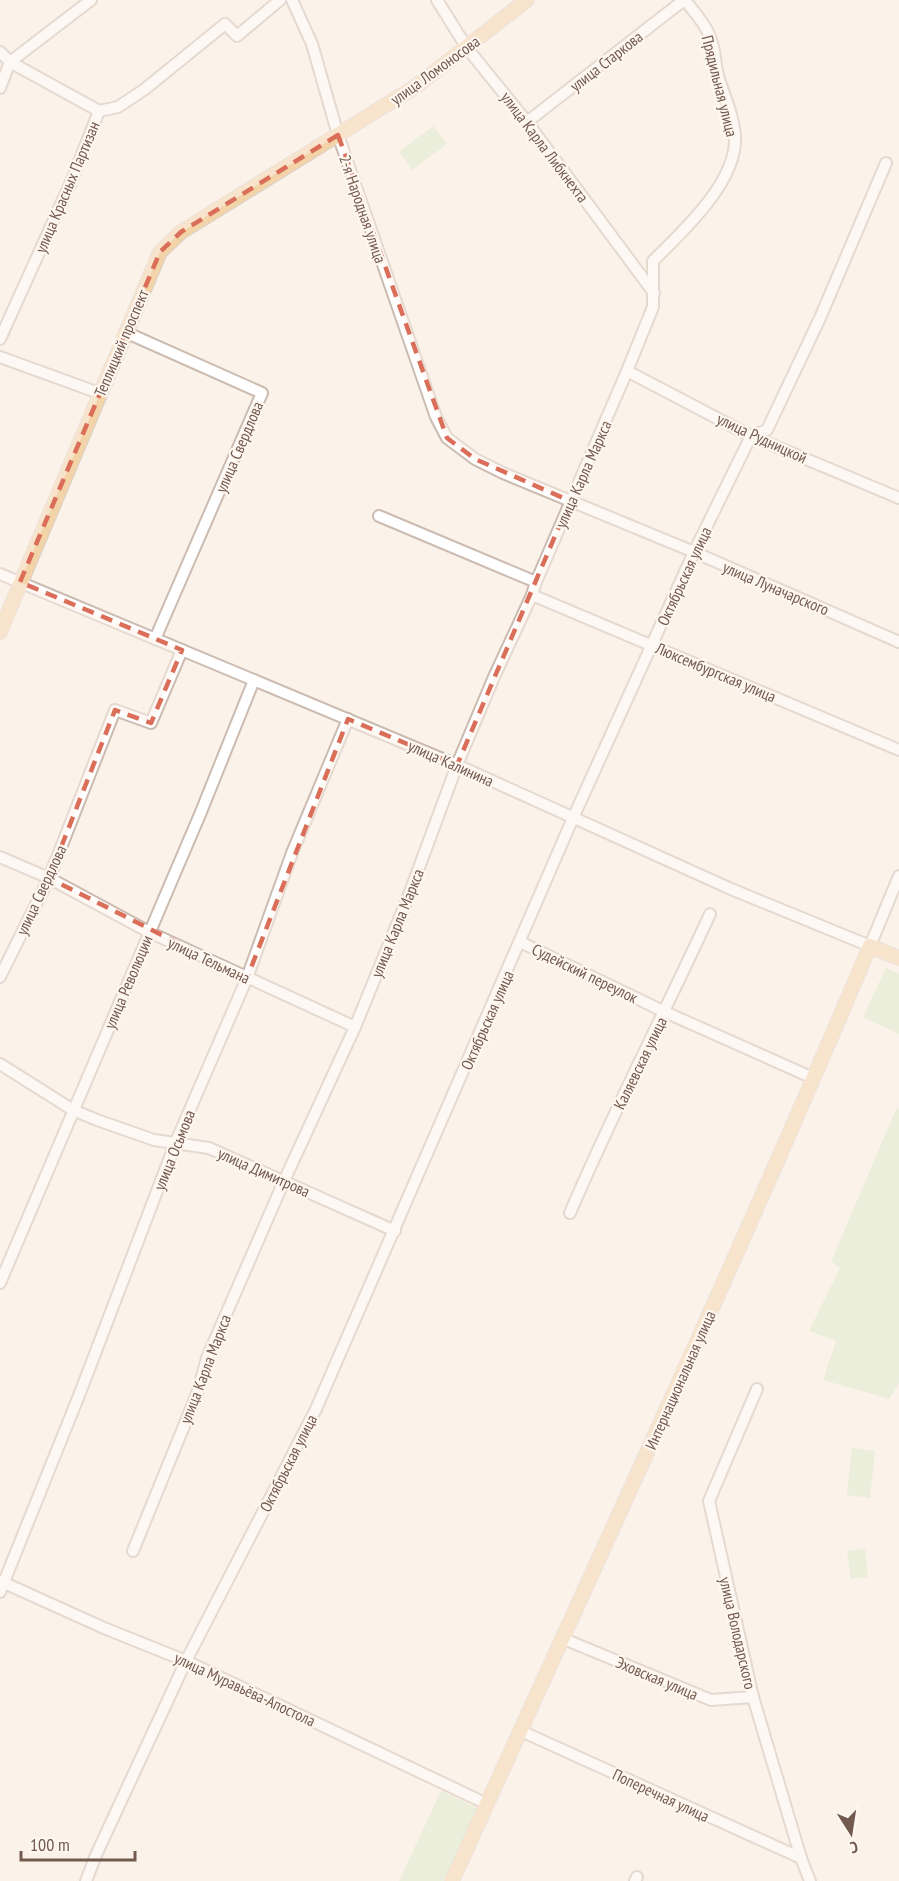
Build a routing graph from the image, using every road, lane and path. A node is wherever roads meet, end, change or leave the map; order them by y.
1 (91, 0) edge
2 (280, 0) edge
3 (292, 0) edge
4 (437, 0) edge
5 (527, 0) edge
6 (685, 0) edge
7 (467, 48) junction
8 (0, 52) edge
9 (10, 62) junction
10 (0, 88) edge
11 (99, 111) junction
12 (527, 122) junction
13 (338, 135) junction
14 (886, 163) dead end
15 (654, 293) junction
16 (125, 332) junction
17 (0, 339) edge
18 (0, 357) edge
19 (627, 371) junction
20 (99, 393) junction
21 (436, 417) joint
22 (752, 436) junction
23 (899, 498) edge
24 (570, 501) junction
25 (379, 516) dead end
26 (694, 552) junction
27 (0, 574) edge
28 (20, 582) junction
29 (536, 582) junction
30 (532, 595) junction
31 (0, 632) edge
32 (155, 639) junction
33 (899, 642) edge
34 (652, 645) junction
35 (182, 650) junction
36 (254, 680) junction
37 (348, 719) junction
38 (899, 750) edge
39 (457, 765) junction
40 (573, 818) junction
41 (0, 857) edge
42 (899, 876) edge
43 (49, 878) junction
44 (710, 914) dead end
45 (149, 932) junction
46 (520, 942) junction
47 (870, 946) junction
48 (899, 958) edge
49 (0, 976) edge
50 (247, 978) junction
51 (665, 1012) junction
52 (355, 1027) junction
53 (0, 1064) edge
54 (813, 1078) junction
55 (73, 1110) junction
56 (175, 1144) junction
57 (284, 1181) junction
58 (570, 1214) dead end
59 (395, 1231) junction
60 (0, 1283) edge
61 (757, 1389) dead end
62 (133, 1551) dead end
63 (1, 1585) edge
64 (564, 1639) junction
65 (186, 1661) junction
66 (753, 1697) junction
67 (521, 1731) junction
68 (487, 1804) junction
69 (801, 1858) junction
70 (86, 1881) edge
71 (452, 1881) edge
72 (810, 1881) edge

1 - 9 street
2 - 11 street, улица Красных Партизан
3 - 13 street, 2-я Народная улица
4 - 7 street, улица Карла Либкнехта
5 - 7 main road, улица Ломоносова
6 - 12 street, улица Старкова
6 - 15 street, Прядильная улица
7 - 12 street, улица Карла Либкнехта
7 - 13 main road, улица Ломоносова
8 - 9 street
9 - 10 street
9 - 11 street
11 - 17 street, улица Красных Партизан
12 - 15 street, улица Карла Либкнехта
13 - 16 main road, Теплицкий проспект
13 - 21 street, 2-я Народная улица
14 - 22 street, Октябрьская улица
15 - 19 street, улица Карла Маркса
16 - 20 main road, Теплицкий проспект
16 - 32 street, улица Свердлова
18 - 20 street
19 - 22 street, улица Рудницкой
19 - 24 street, улица Карла Маркса
20 - 28 main road, Теплицкий проспект
21 - 24 street, улица Луначарского
22 - 23 street, улица Рудницкой
22 - 26 street, Октябрьская улица
24 - 26 street, улица Луначарского
24 - 29 street, улица Карла Маркса
25 - 29 street
26 - 33 street, улица Луначарского
26 - 34 street, Октябрьская улица
27 - 28 street, улица Калинина
28 - 31 main road, Теплицкий проспект
28 - 32 street, улица Калинина
29 - 30 street, улица Карла Маркса
30 - 34 street, Люксембургская улица
30 - 39 street, улица Карла Маркса
32 - 35 street, улица Калинина
34 - 38 street, Люксембургская улица
34 - 40 street, Октябрьская улица
35 - 36 street, улица Калинина
35 - 43 street, улица Свердлова
36 - 37 street, улица Калинина
36 - 45 street, улица Революции
37 - 39 street, улица Калинина
37 - 50 street, улица Осьмова
39 - 40 street, улица Калинина
39 - 52 street, улица Карла Маркса
40 - 46 street, Октябрьская улица
40 - 47 street, улица Калинина
41 - 43 street, улица Тельмана
42 - 47 street, Интернациональная улица
43 - 45 street, улица Тельмана
43 - 49 street, улица Свердлова
44 - 51 street, Каляевская улица
45 - 50 street, улица Тельмана
45 - 55 street, улица Революции
46 - 51 street, Судейский переулок
46 - 59 street, Октябрьская улица
47 - 48 main road, улица Калинина
47 - 54 main road, Интернациональная улица
50 - 52 street, улица Тельмана
50 - 56 street, улица Осьмова
51 - 54 street, Судейский переулок
51 - 58 street, Каляевская улица
52 - 57 street, улица Карла Маркса
53 - 55 street, улица Димитрова
54 - 64 main road, Интернациональная улица
55 - 56 street, улица Димитрова
55 - 60 street, улица Революции
56 - 57 street, улица Димитрова
56 - 63 street, улица Осьмова
57 - 59 street, улица Димитрова
57 - 62 street, улица Карла Маркса
59 - 65 street, Октябрьская улица
61 - 66 street, улица Володарского
63 - 65 street, улица Муравьёва-Апостола
64 - 66 street, Эховская улица
64 - 67 main road, Интернациональная улица
65 - 68 street, улица Муравьёва-Апостола
65 - 70 street, Октябрьская улица
66 - 69 street, улица Володарского
67 - 68 main road, Интернациональная улица
67 - 69 street, Поперечная улица
68 - 71 main road, Интернациональная улица
69 - 72 street, улица Володарского

